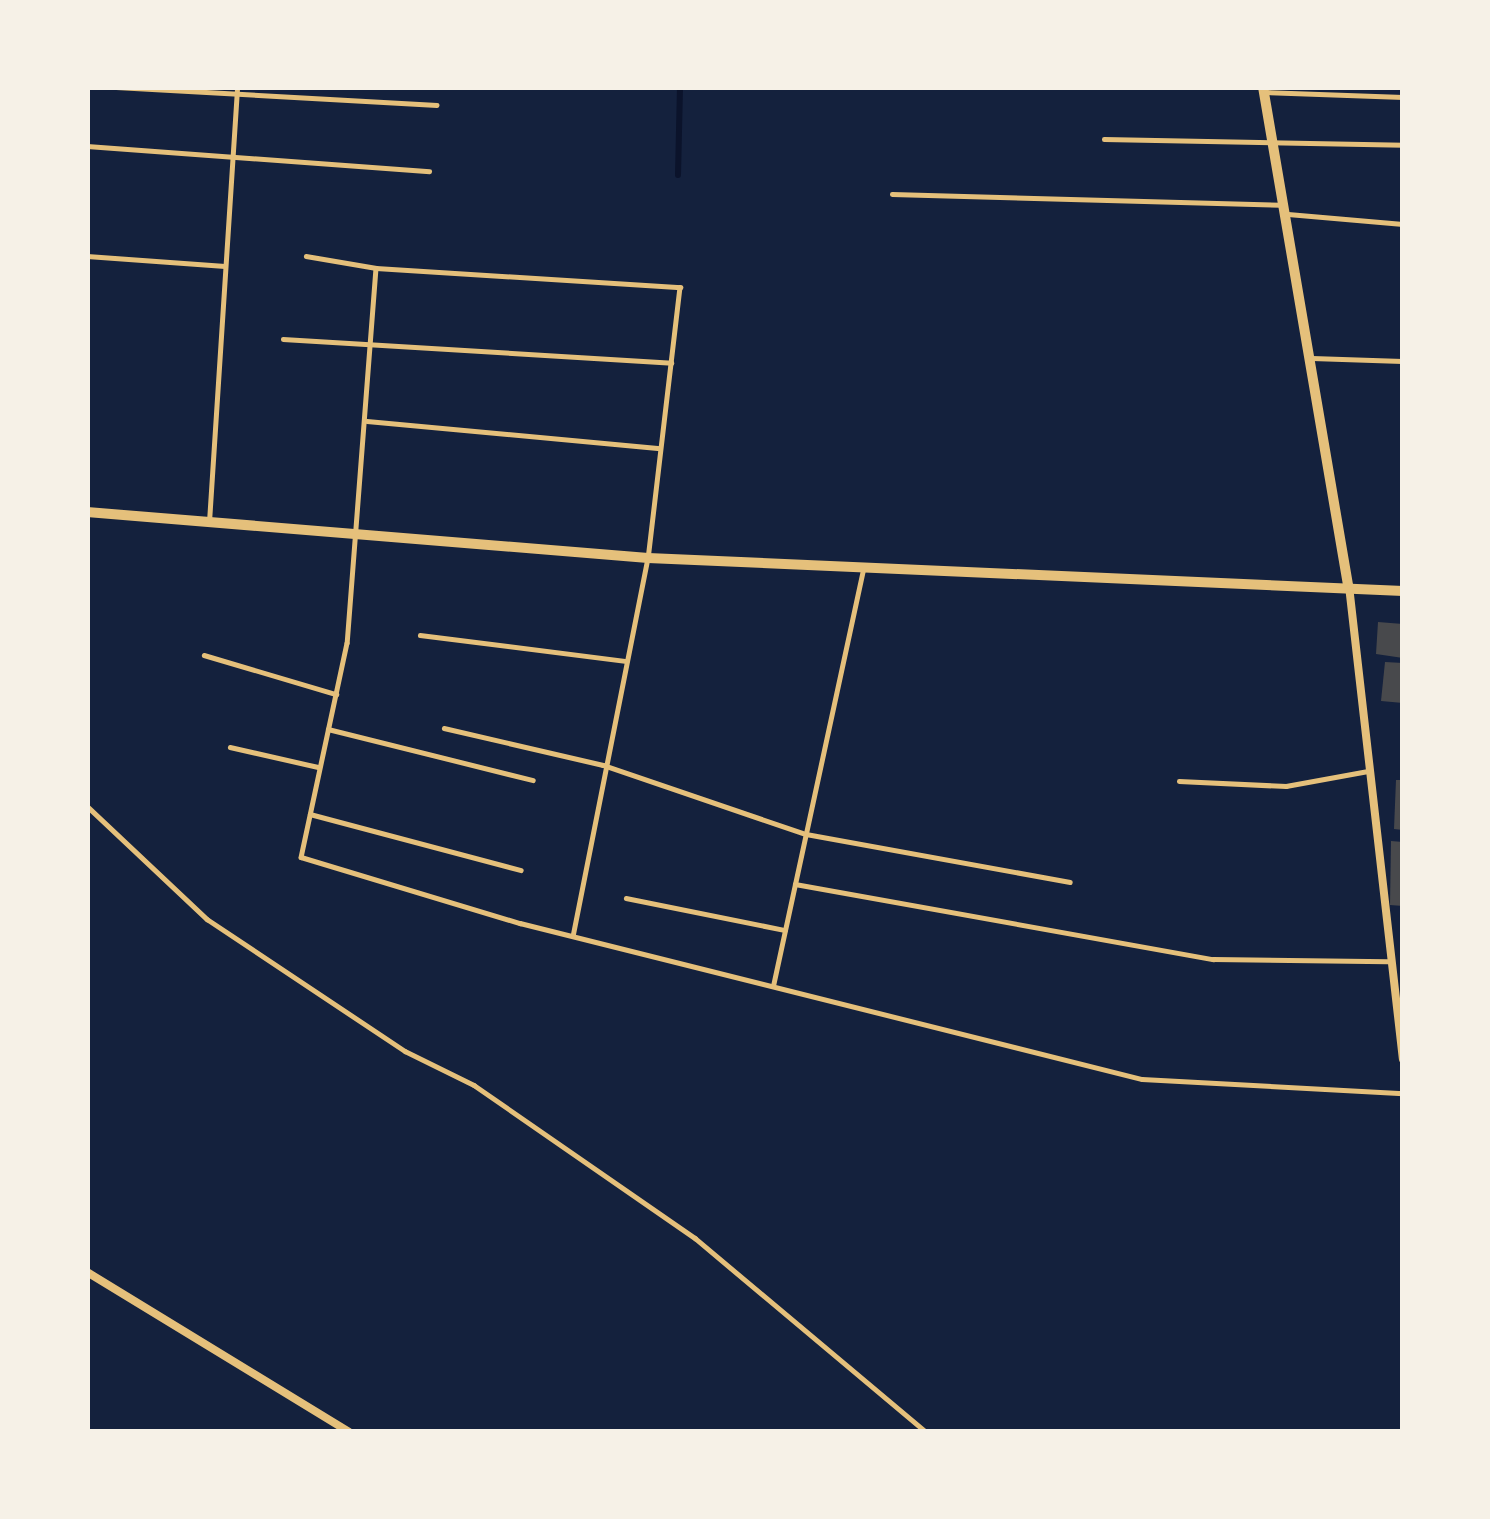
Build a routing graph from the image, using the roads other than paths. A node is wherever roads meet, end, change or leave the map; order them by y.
1 (116, 87) edge
2 (237, 87) edge
3 (1263, 90) edge
4 (237, 96) junction
5 (1403, 97) edge
6 (436, 106) dead end
7 (1270, 137) junction
8 (1104, 140) dead end
9 (1403, 145) edge
10 (87, 146) edge
11 (232, 158) junction
12 (429, 171) dead end
13 (892, 194) dead end
14 (1281, 209) junction
15 (1403, 224) edge
16 (87, 256) edge
17 (306, 256) dead end
18 (226, 266) junction
19 (376, 268) junction
20 (283, 339) dead end
21 (372, 345) junction
22 (1305, 357) junction
23 (1402, 361) edge
24 (671, 363) junction
25 (367, 421) junction
26 (661, 448) junction
27 (87, 512) edge
28 (209, 522) junction
29 (360, 534) junction
30 (649, 558) junction
31 (863, 570) junction
32 (1348, 585) junction
33 (1403, 591) edge
34 (419, 635) dead end
35 (204, 655) dead end
36 (626, 661) junction
37 (336, 694) junction
38 (444, 728) dead end
39 (328, 729) junction
40 (230, 747) dead end
41 (603, 765) junction
42 (320, 767) junction
43 (1368, 771) junction
44 (533, 780) dead end
45 (1178, 781) dead end
46 (87, 806) edge
47 (310, 814) junction
48 (806, 834) junction
49 (520, 870) dead end
50 (1070, 882) dead end
51 (795, 884) junction
52 (626, 898) dead end
53 (785, 930) junction
54 (573, 936) junction
55 (1387, 961) junction
56 (773, 986) junction
57 (1403, 1059) edge
58 (1403, 1093) edge
59 (87, 1271) edge
60 (349, 1432) edge
61 (926, 1432) edge

1 - 4 lane
2 - 4 lane
3 - 5 lane
3 - 7 street
4 - 6 lane
4 - 11 lane
7 - 8 lane
7 - 9 lane
7 - 14 street
10 - 11 lane
11 - 12 lane
11 - 18 lane
13 - 14 lane
14 - 15 lane
14 - 22 street
16 - 18 lane
17 - 19 lane
18 - 28 lane
19 - 21 lane
19 - 24 lane
20 - 21 lane
21 - 24 lane
21 - 25 lane
22 - 23 lane
22 - 32 street
24 - 26 lane
25 - 26 lane
25 - 29 lane
26 - 30 lane
27 - 28 street
28 - 29 street
29 - 30 street
29 - 37 lane
30 - 31 street
30 - 36 lane
31 - 32 street
31 - 48 lane
32 - 33 street
32 - 43 street
34 - 36 lane
35 - 37 lane
36 - 41 lane
37 - 39 lane
38 - 41 lane
39 - 42 lane
39 - 44 lane
40 - 42 lane
41 - 48 lane
41 - 54 lane
42 - 47 lane
43 - 45 lane
43 - 55 street
46 - 61 lane
47 - 49 lane
47 - 54 lane
48 - 50 lane
48 - 51 lane
51 - 53 lane
51 - 55 lane
52 - 53 lane
53 - 56 lane
54 - 56 lane
55 - 57 street
56 - 58 lane
59 - 60 street

